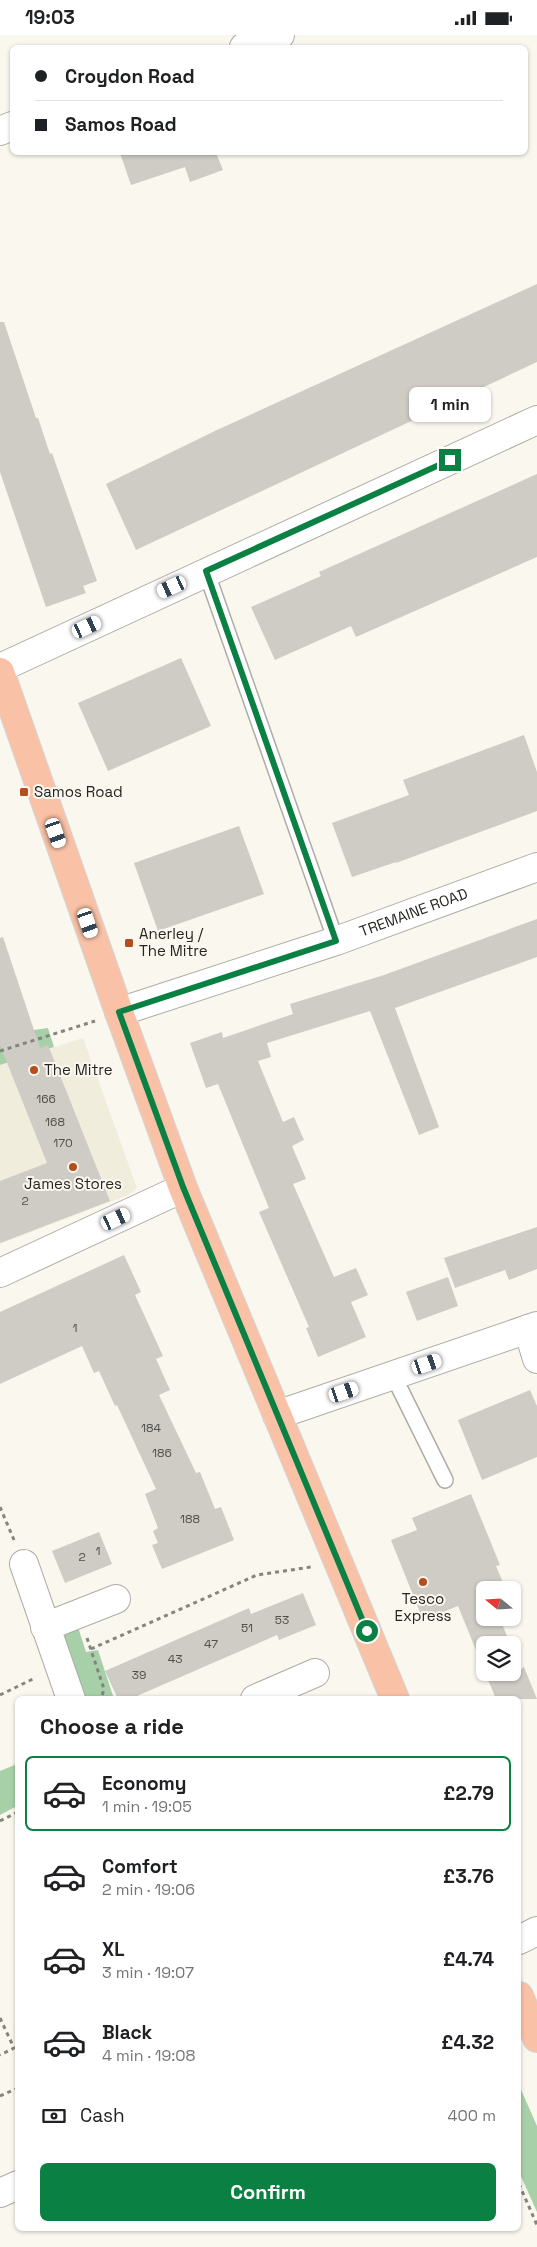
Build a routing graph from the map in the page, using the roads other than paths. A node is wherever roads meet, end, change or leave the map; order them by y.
1 (280, 35) edge
2 (250, 45) edge
3 (537, 420) edge
4 (206, 571) junction
5 (0, 668) edge
6 (0, 672) edge
7 (537, 867) edge
8 (336, 941) junction
9 (119, 1012) junction
10 (183, 1187) junction
11 (0, 1273) edge
12 (532, 1327) edge
13 (537, 1359) edge
14 (394, 1375) junction
15 (277, 1415) junction
16 (445, 1480) dead end
17 (24, 1564) road end
18 (116, 1599) dead end
19 (45, 1627) junction
20 (315, 1673) dead end
21 (70, 1696) edge
22 (262, 1696) edge
23 (394, 1696) edge
24 (537, 1931) edge
25 (521, 1939) edge
26 (521, 2001) edge
27 (537, 2037) edge
28 (15, 2186) edge
29 (0, 2193) edge

1 - 2 street
3 - 4 street
4 - 5 street
4 - 8 lane
6 - 9 main road
7 - 8 street, TREMAINE ROAD
8 - 9 street, TREMAINE ROAD
9 - 10 main road
10 - 11 street
10 - 15 main road
12 - 13 street
12 - 14 street
14 - 15 street
14 - 16 lane
15 - 23 main road
17 - 19 street
18 - 19 street
19 - 21 street
20 - 22 street
24 - 25 street
26 - 27 main road
28 - 29 street

